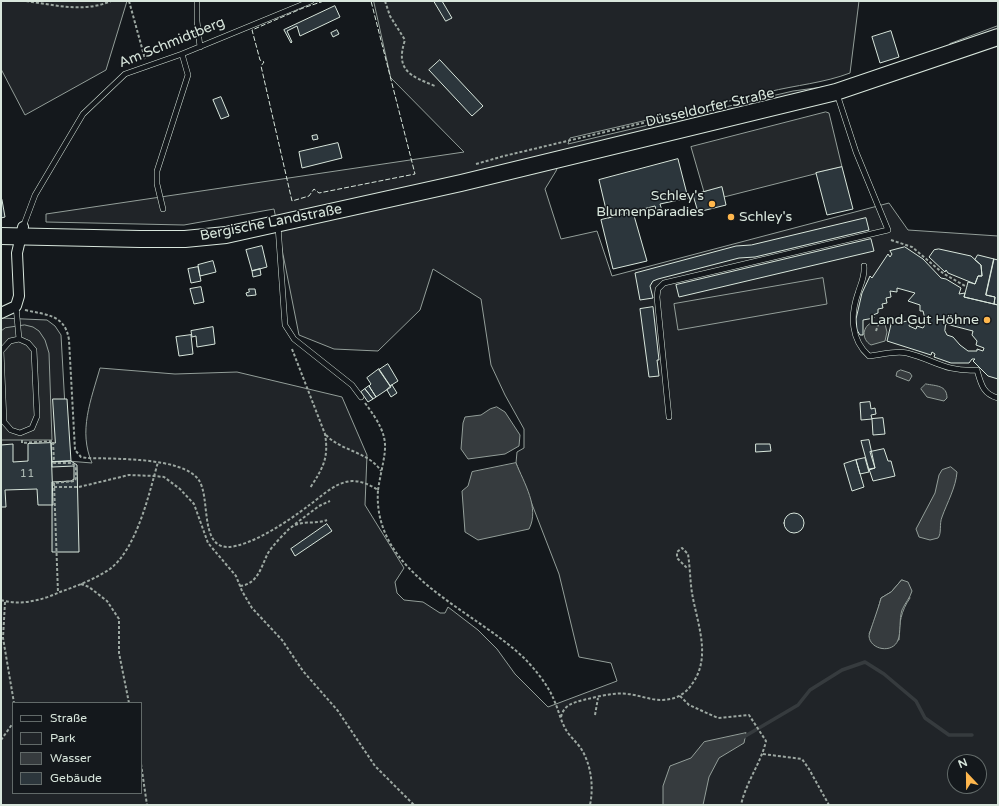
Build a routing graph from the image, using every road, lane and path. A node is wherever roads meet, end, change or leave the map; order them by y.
1 (26, 1) edge
2 (111, 1) edge
3 (129, 1) edge
4 (197, 1) edge
5 (311, 1) edge
6 (385, 1) edge
7 (998, 37) edge
8 (200, 47) junction
9 (182, 54) junction
10 (145, 66) junction
11 (435, 86) dead end
12 (836, 92) junction
13 (674, 116) dead end
14 (472, 166) dead end
15 (420, 192) joint
16 (163, 209) dead end
17 (278, 224) junction
18 (21, 232) junction
19 (1, 236) edge
20 (891, 240) dead end
21 (864, 266) dead end
22 (967, 287) dead end
23 (16, 306) junction
24 (1, 313) edge
25 (878, 322) dead end
26 (876, 331) dead end
27 (288, 332) junction
28 (19, 339) junction
29 (361, 396) joint
30 (998, 398) edge
31 (669, 417) dead end
32 (22, 433) junction
33 (325, 434) junction
34 (158, 462) junction
35 (381, 471) junction
36 (154, 476) junction
37 (54, 487) junction
38 (310, 488) dead end
39 (378, 490) junction
40 (330, 501) dead end
41 (328, 520) dead end
42 (291, 528) junction
43 (688, 569) junction
44 (80, 584) junction
45 (240, 586) junction
46 (58, 593) junction
47 (1, 600) edge
48 (5, 602) junction
49 (680, 696) junction
50 (598, 698) junction
51 (14, 702) edge
52 (129, 702) edge
53 (595, 715) dead end
54 (561, 717) junction
55 (12, 724) edge
56 (1, 740) edge
57 (763, 754) junction
58 (142, 771) edge
59 (147, 805) edge
60 (414, 805) edge
61 (590, 805) edge
62 (741, 805) edge
63 (829, 805) edge

1 - 2 path
3 - 10 path
4 - 8 lane
5 - 8 lane, Am Schmidtberg
6 - 11 path
7 - 12 main road, Düsseldorfer Straße
8 - 9 lane, Am Schmidtberg
9 - 10 lane, Am Schmidtberg
9 - 16 lane
10 - 18 lane, Am Schmidtberg
12 - 15 main road, Düsseldorfer Straße
12 - 31 lane
13 - 14 path, Düsseldorfer Straße
15 - 17 main road, Bergische Landstraße
17 - 18 main road, Bergische Landstraße
17 - 27 lane
18 - 19 main road, Bergische Landstraße
18 - 23 street, Am Schmidtberg
20 - 22 path
21 - 30 lane
23 - 24 street
23 - 28 lane
23 - 34 path
25 - 26 path
27 - 29 lane
27 - 33 path
28 - 32 lane
28 - 32 lane
29 - 35 path
32 - 37 path
33 - 35 path
33 - 38 path
34 - 36 path
34 - 39 path
35 - 39 path
36 - 37 path
36 - 44 path
36 - 45 path
37 - 46 path
39 - 54 path
40 - 42 path
41 - 42 path
42 - 45 path
43 - 43 path
43 - 49 path
44 - 46 path
44 - 52 path
45 - 60 path
46 - 48 path
47 - 48 path
48 - 51 path
49 - 50 path
49 - 57 path
50 - 53 path
50 - 54 path
54 - 61 path
55 - 56 path
57 - 62 path
57 - 63 path
58 - 59 path

